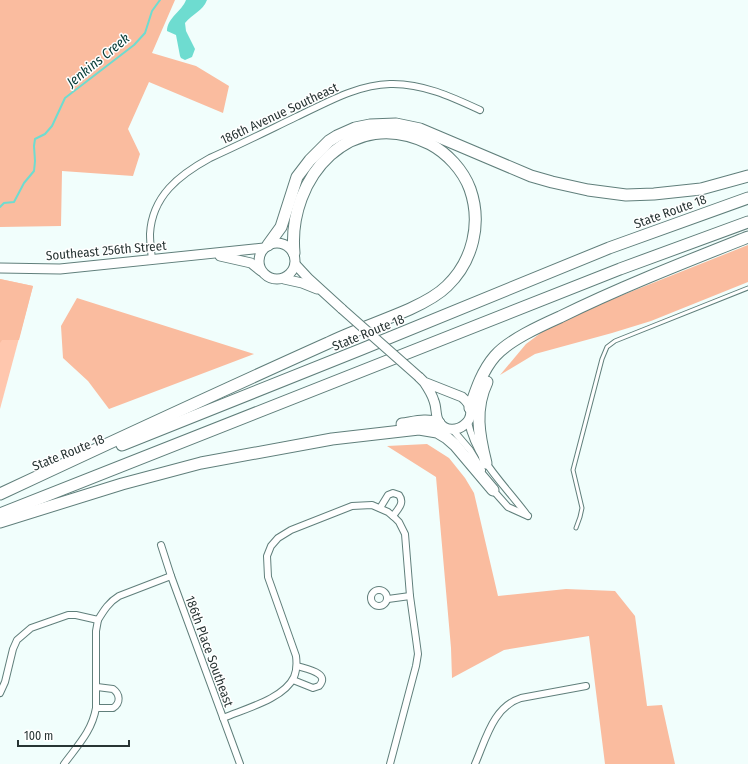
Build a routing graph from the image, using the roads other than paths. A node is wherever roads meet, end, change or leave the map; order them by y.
1 (480, 110) dead end
2 (748, 176) edge
3 (748, 198) edge
4 (748, 222) edge
5 (748, 237) edge
6 (266, 247) junction
7 (214, 254) junction
8 (152, 259) junction
9 (295, 259) junction
10 (0, 268) edge
11 (262, 272) junction
12 (284, 279) junction
13 (748, 288) edge
14 (323, 292) junction
15 (525, 335) junction
16 (422, 379) junction
17 (470, 408) junction
18 (468, 422) junction
19 (439, 423) junction
20 (452, 430) junction
21 (332, 440) junction
22 (486, 463) junction
23 (493, 490) junction
24 (0, 494) edge
25 (380, 508) junction
26 (0, 514) edge
27 (390, 514) junction
28 (0, 522) edge
29 (576, 528) dead end
30 (161, 545) dead end
31 (171, 576) junction
32 (410, 596) junction
33 (388, 599) dead end
34 (98, 620) junction
35 (297, 666) junction
36 (294, 678) junction
37 (586, 686) dead end
38 (97, 687) junction
39 (0, 693) edge
40 (96, 708) junction
41 (223, 718) junction
42 (64, 764) edge
43 (239, 764) edge
44 (390, 764) edge
45 (475, 764) edge

1 - 8 street, 186th Avenue Southeast
2 - 6 highway
3 - 24 highway, State Route 18
4 - 26 highway
5 - 15 highway
6 - 7 main road, Southeast 256th Street
6 - 9 main road
6 - 11 main road
7 - 8 main road, Southeast 256th Street
7 - 11 main road, Southeast 256th Street
8 - 10 main road, Southeast 256th Street
9 - 12 main road
9 - 14 main road
9 - 24 highway
11 - 12 main road
12 - 14 main road
13 - 29 lane
14 - 16 main road, bridge
15 - 17 highway
15 - 22 highway
16 - 17 main road
16 - 19 main road
17 - 18 main road
18 - 20 main road
18 - 22 street
19 - 20 main road
19 - 21 highway
20 - 23 street
21 - 23 highway
21 - 28 highway
22 - 23 street
25 - 27 street
25 - 27 street
25 - 35 street
27 - 32 street
30 - 31 street, 186th Place Southeast
31 - 34 street
31 - 41 street, 186th Place Southeast
32 - 33 street
32 - 44 street
34 - 38 street
34 - 39 street
35 - 36 street
35 - 36 street
36 - 41 street
37 - 45 street
38 - 40 street
38 - 40 street
40 - 42 street
41 - 43 street, 186th Place Southeast

